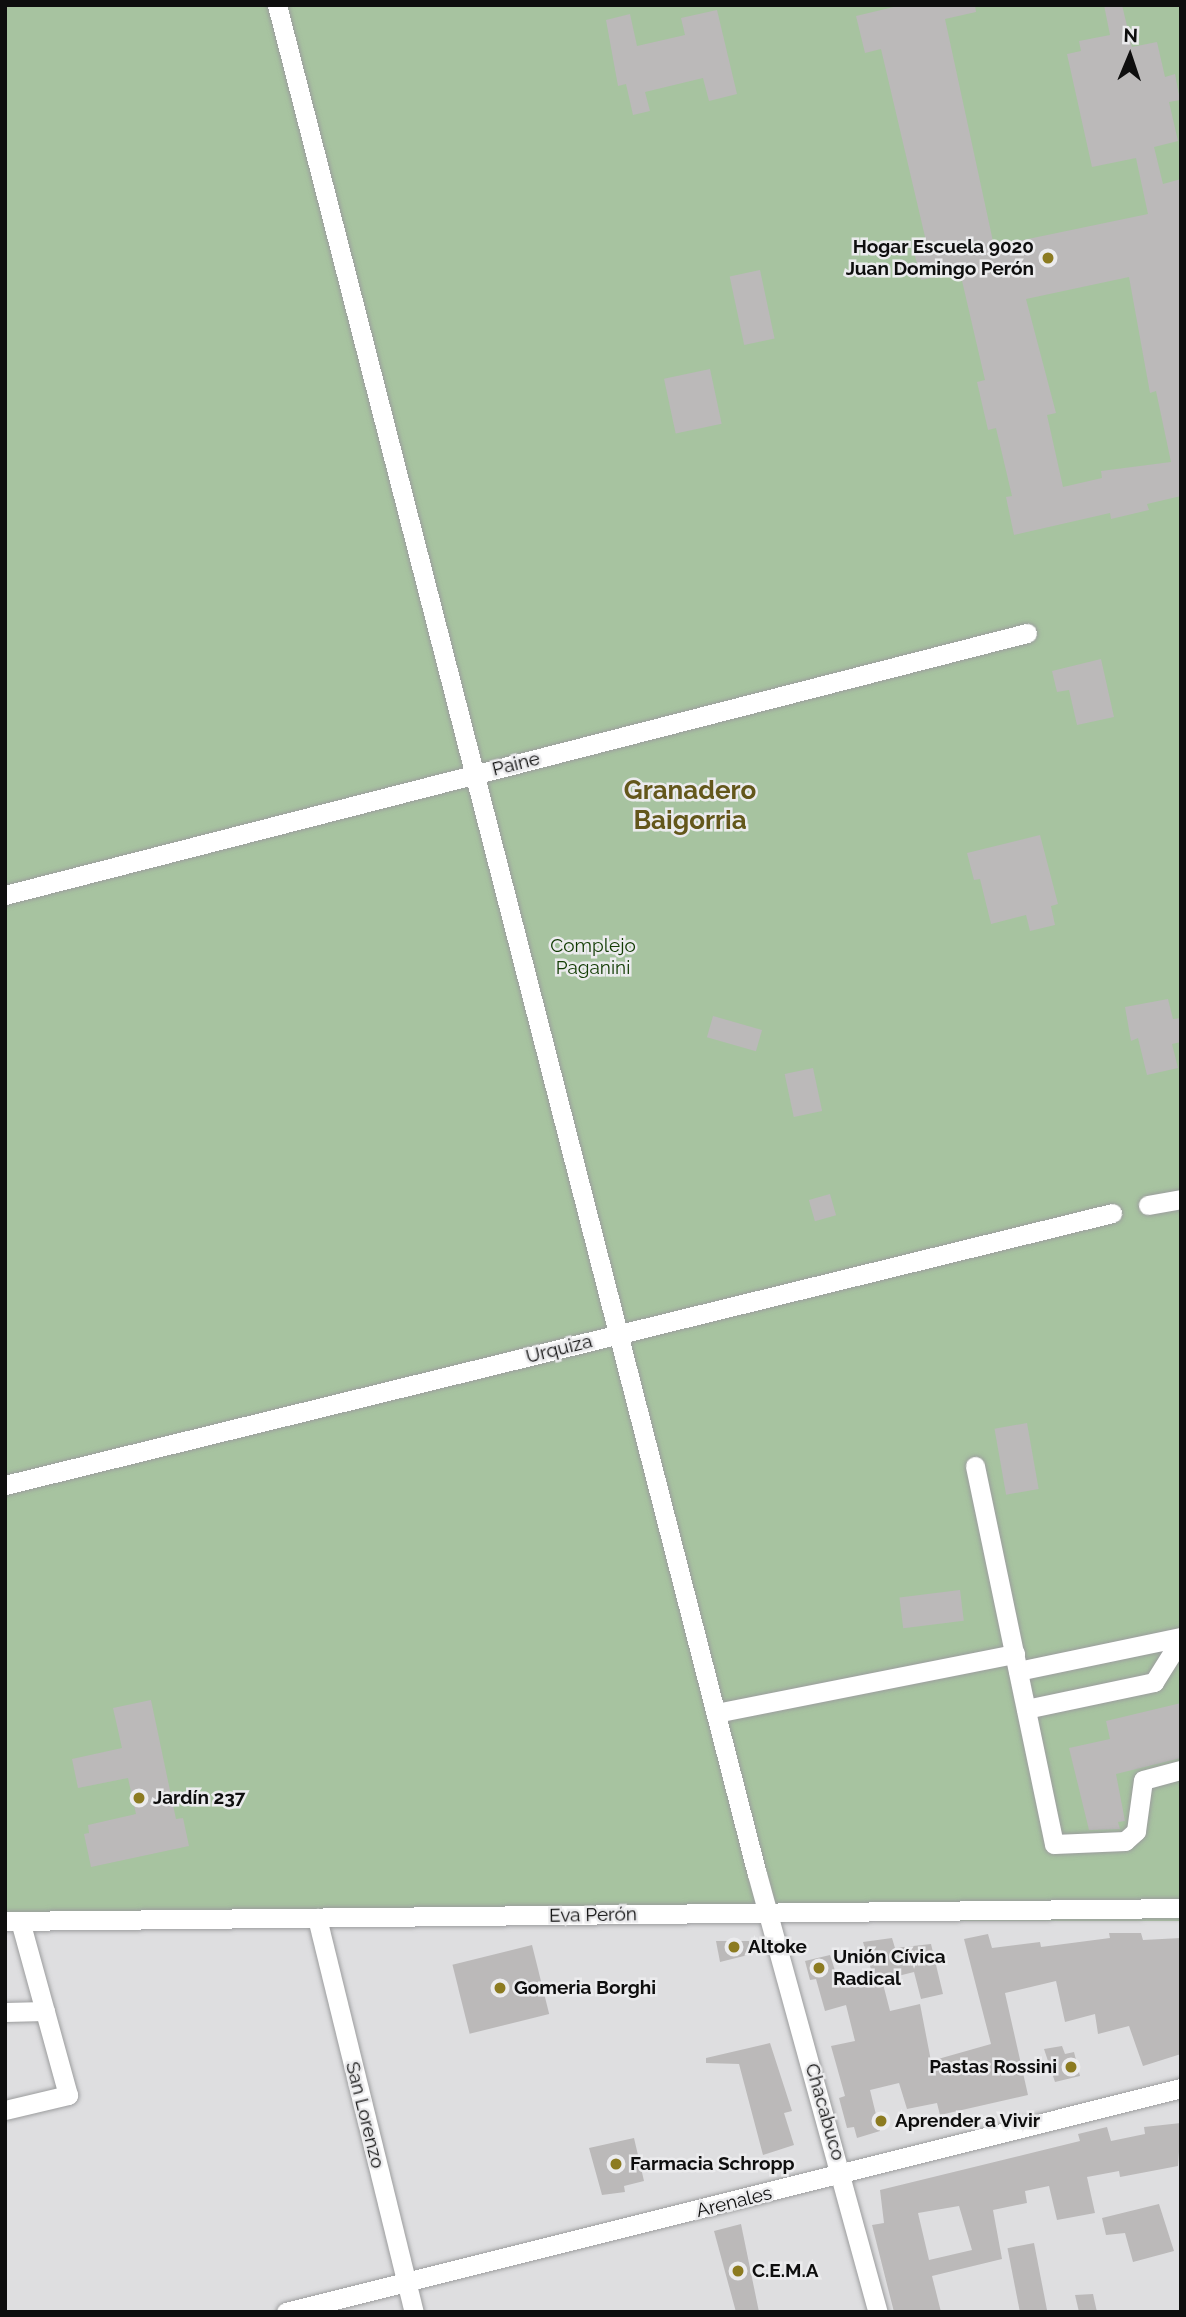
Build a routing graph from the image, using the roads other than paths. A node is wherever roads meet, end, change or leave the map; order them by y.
1 (277, 5) edge
2 (1027, 633) dead end
3 (475, 775) junction
4 (5, 895) edge
5 (1181, 1199) edge
6 (1148, 1205) dead end
7 (1112, 1213) dead end
8 (619, 1335) junction
9 (975, 1466) dead end
10 (5, 1485) edge
11 (1181, 1638) edge
12 (1016, 1662) junction
13 (1026, 1709) junction
14 (716, 1713) junction
15 (1181, 1770) edge
16 (1181, 1908) edge
17 (768, 1913) junction
18 (317, 1918) junction
19 (13, 1921) edge
20 (45, 2011) junction
21 (5, 2012) edge
22 (1181, 2088) edge
23 (5, 2110) edge
24 (843, 2175) junction
25 (406, 2282) junction
26 (286, 2312) edge
27 (414, 2312) edge
28 (878, 2312) edge

1 - 3 street, Chacabuco
2 - 3 street, Paine
3 - 4 street, Paine
3 - 8 street, Chacabuco
5 - 6 street
7 - 8 street, Urquiza
8 - 10 street, Urquiza
8 - 14 street, Chacabuco
9 - 12 street
11 - 12 street
11 - 13 street
12 - 13 street
12 - 14 street
13 - 15 street
14 - 17 street, Chacabuco
16 - 17 street, Eva Perón
17 - 18 street, Eva Perón
17 - 24 street, Chacabuco
18 - 19 street, Eva Perón
18 - 25 street, San Lorenzo
19 - 20 street
20 - 21 street
20 - 23 street
22 - 24 street, Arenales
24 - 25 street, Arenales
24 - 28 street, Chacabuco
25 - 26 street, Arenales
25 - 27 street, San Lorenzo

